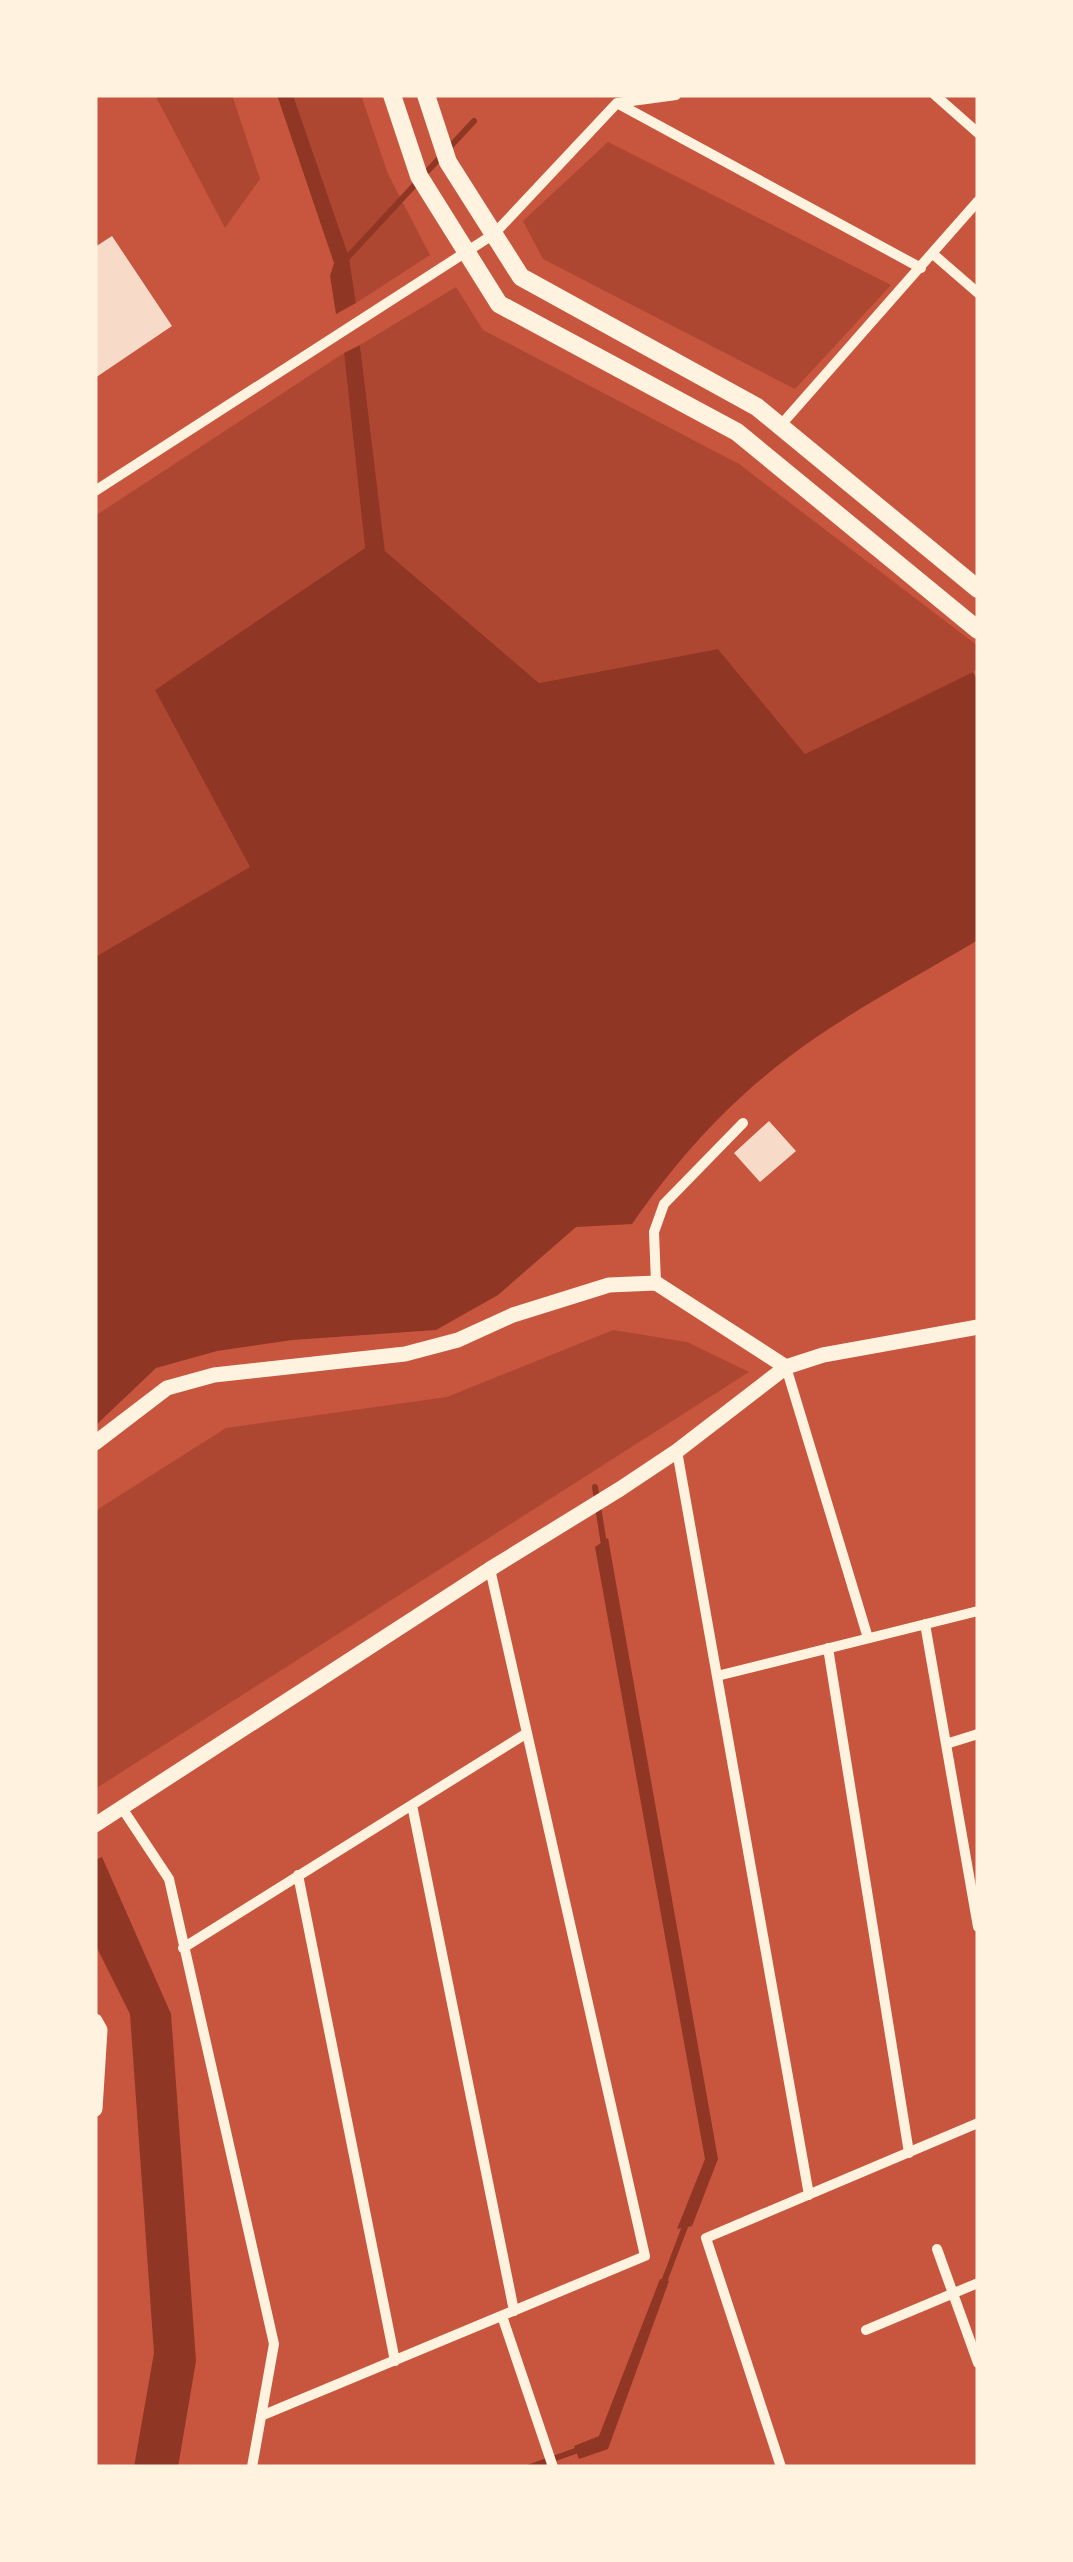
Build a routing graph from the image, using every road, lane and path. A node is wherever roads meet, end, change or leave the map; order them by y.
1 (392, 95) edge
2 (426, 95) edge
3 (676, 95) edge
4 (935, 95) edge
5 (616, 103) junction
6 (978, 133) edge
7 (978, 201) edge
8 (494, 234) junction
9 (467, 251) junction
10 (934, 254) junction
11 (921, 268) junction
12 (978, 294) edge
13 (780, 426) junction
14 (95, 492) edge
15 (976, 584) edge
16 (978, 630) edge
17 (743, 1122) dead end
18 (656, 1283) junction
19 (978, 1327) edge
20 (786, 1367) junction
21 (95, 1443) edge
22 (677, 1451) junction
23 (490, 1569) junction
24 (978, 1611) edge
25 (925, 1624) junction
26 (868, 1638) junction
27 (828, 1648) junction
28 (717, 1676) junction
29 (527, 1733) junction
30 (978, 1734) edge
31 (946, 1744) junction
32 (412, 1805) junction
33 (108, 1817) edge
34 (298, 1875) junction
35 (976, 1900) edge
36 (978, 1927) edge
37 (183, 1948) junction
38 (95, 2021) edge
39 (95, 2109) edge
40 (978, 2124) edge
41 (909, 2152) junction
42 (808, 2195) junction
43 (937, 2249) dead end
44 (978, 2283) edge
45 (954, 2293) junction
46 (514, 2311) junction
47 (502, 2316) junction
48 (866, 2330) dead end
49 (395, 2361) junction
50 (978, 2363) edge
51 (261, 2416) junction
52 (252, 2467) edge
53 (553, 2467) edge
54 (781, 2467) edge

1 - 9 main road
2 - 8 main road
3 - 5 street
4 - 6 street
5 - 8 street
5 - 11 street
7 - 10 street
8 - 9 street
8 - 13 main road
9 - 14 street
9 - 16 main road
10 - 11 street
10 - 12 street
11 - 13 street
13 - 15 main road
17 - 18 street
18 - 20 street
18 - 21 street
19 - 20 street
20 - 22 street
20 - 26 street
22 - 23 street
22 - 28 street
23 - 29 street
23 - 33 street
24 - 25 street
25 - 26 street
25 - 31 street
26 - 27 street
27 - 28 street
27 - 41 street
28 - 42 street
29 - 32 street
29 - 46 street
30 - 31 street
31 - 35 street
32 - 34 street
32 - 46 street
33 - 37 street
34 - 37 street
34 - 49 street
35 - 36 street
37 - 51 street
38 - 39 street
40 - 41 street
41 - 42 street
42 - 54 street
43 - 45 street
44 - 45 street
45 - 48 street
45 - 50 street
46 - 47 street
47 - 49 street
47 - 53 street
49 - 51 street
51 - 52 street

